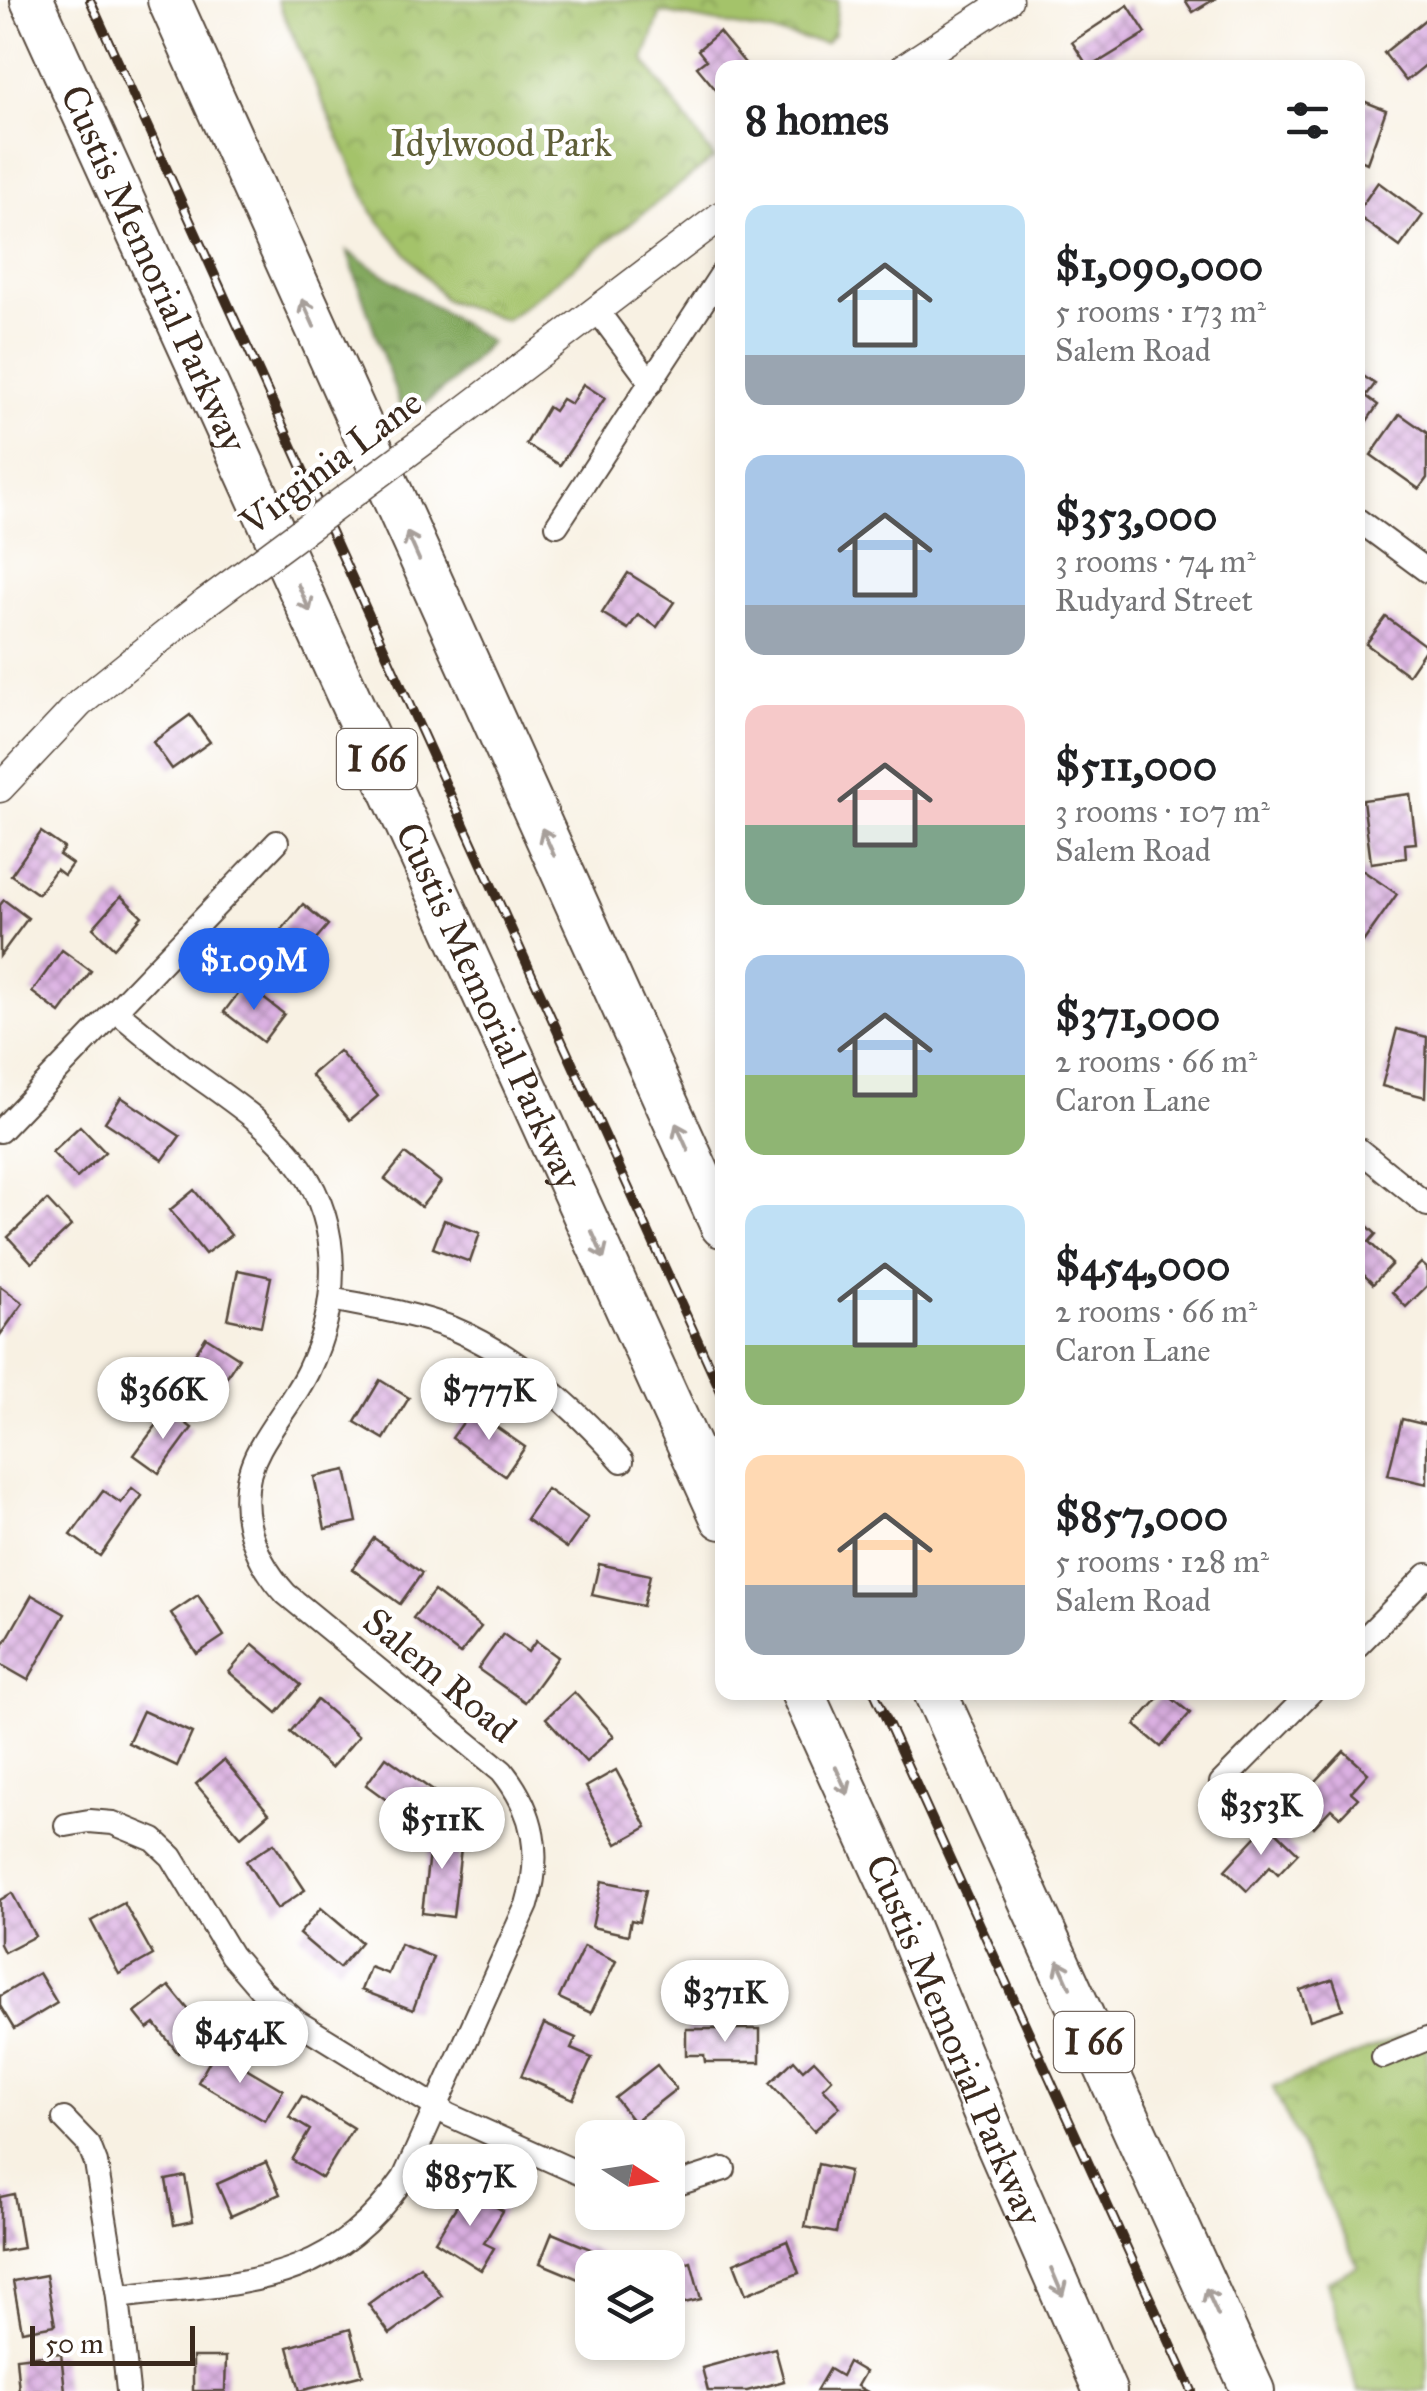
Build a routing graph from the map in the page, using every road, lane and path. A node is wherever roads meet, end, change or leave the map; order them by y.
1 (32, 0) edge
2 (159, 0) edge
3 (168, 0) edge
4 (179, 0) edge
5 (1008, 0) edge
6 (916, 60) edge
7 (244, 167) junction
8 (715, 220) edge
9 (715, 284) edge
10 (596, 309) junction
11 (651, 383) junction
12 (1365, 525) edge
13 (557, 526) dead end
14 (1427, 570) edge
15 (0, 788) edge
16 (276, 842) dead end
17 (116, 1011) junction
18 (0, 1131) edge
19 (1365, 1155) edge
20 (1427, 1205) edge
21 (715, 1210) edge
22 (331, 1298) junction
23 (622, 1461) dead end
24 (715, 1503) edge
25 (1427, 1576) edge
26 (1365, 1639) edge
27 (806, 1700) edge
28 (940, 1700) edge
29 (1303, 1700) edge
30 (1221, 1783) dead end
31 (66, 1825) dead end
32 (1427, 2039) edge
33 (1383, 2057) dead end
34 (437, 2106) junction
35 (64, 2120) dead end
36 (724, 2169) dead end
37 (575, 2171) edge
38 (685, 2182) edge
39 (118, 2297) junction
40 (128, 2391) edge
41 (1104, 2391) edge
42 (1252, 2391) edge

1 -> 24 highway, Custis Memorial Parkway / I 66
2 - 7 highway
3 - 7 highway
4 - 7 highway
5 - 6 street
21 -> 7 highway
8 - 10 street, Virginia Lane
9 - 11 street
10 - 11 street
10 - 15 street, Virginia Lane, bridge
11 - 13 street
12 - 14 street
16 - 17 street
17 - 18 street
17 - 22 street, Salem Road
19 - 20 street
22 - 23 street
22 - 34 street, Salem Road
25 - 26 street
27 -> 41 highway, Custis Memorial Parkway
42 -> 28 highway, I 66
29 - 30 street
31 - 34 street
32 - 33 street
34 - 37 street
34 - 39 street, Salem Road
35 - 39 street
36 - 38 street
39 - 40 street

